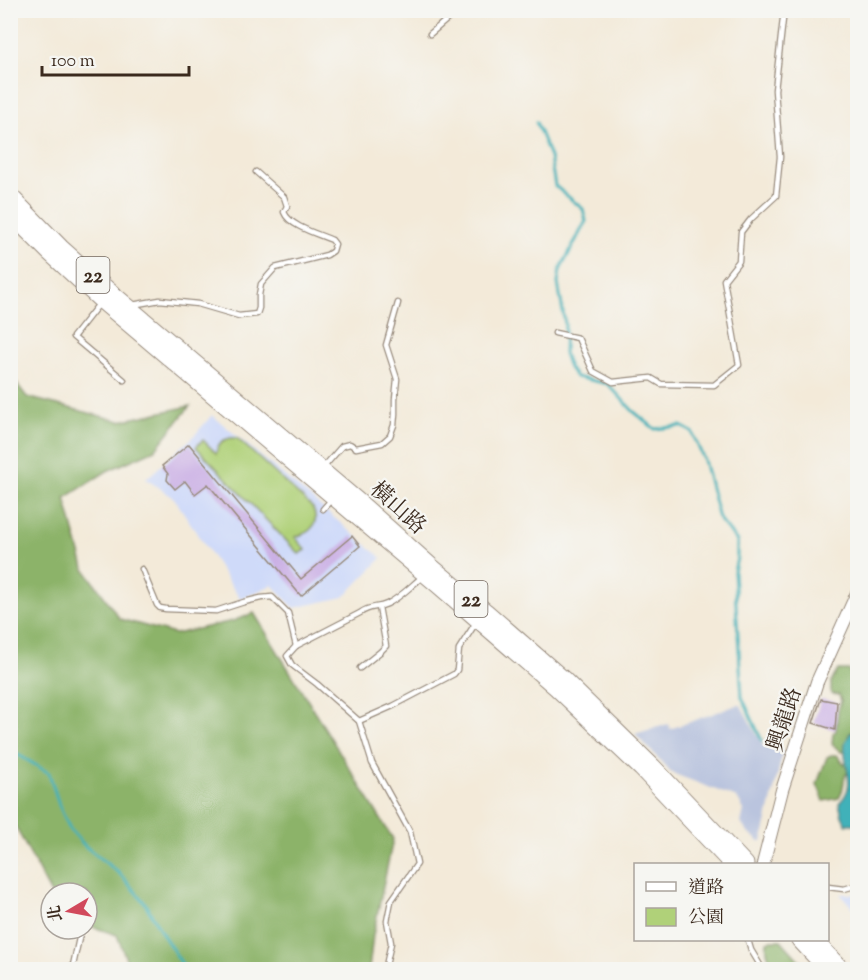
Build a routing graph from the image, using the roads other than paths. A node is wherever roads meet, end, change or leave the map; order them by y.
1 (458, 10) edge
2 (784, 10) edge
3 (430, 34) dead end
4 (256, 172) dead end
5 (10, 195) edge
6 (10, 214) edge
7 (105, 295) junction
8 (398, 303) dead end
9 (128, 306) junction
10 (555, 333) dead end
11 (124, 380) dead end
12 (322, 470) junction
13 (333, 498) junction
14 (142, 569) dead end
15 (430, 572) junction
16 (858, 591) edge
17 (379, 607) junction
18 (482, 616) junction
19 (296, 646) junction
20 (360, 668) dead end
21 (359, 721) junction
22 (730, 863) edge
23 (745, 863) edge
24 (763, 863) edge
25 (858, 885) edge
26 (829, 887) edge
27 (78, 941) edge
28 (749, 941) edge
29 (801, 941) edge
30 (817, 941) edge
31 (72, 969) edge
32 (385, 969) edge
33 (763, 969) edge
34 (827, 969) edge
35 (843, 969) edge

1 - 3 lane
2 - 10 lane
4 - 9 lane
5 - 7 main road, 橫山路 / 22
6 - 7 main road, 橫山路 / 22
7 - 9 main road, 橫山路 / 22
7 - 11 lane
7 - 13 main road, 橫山路 / 22
8 - 12 lane
9 - 12 main road, 橫山路 / 22
12 - 13 main road, 橫山路 / 22
13 - 15 main road, 橫山路 / 22
14 - 19 lane
15 - 17 lane
15 - 18 main road, 橫山路 / 22
16 - 24 street, 興龍路
17 - 19 lane
17 - 20 lane
18 - 21 lane
18 - 22 main road, 橫山路 / 22
18 - 23 main road, 橫山路 / 22
19 - 21 lane
21 - 32 lane
25 - 26 lane
27 - 31 lane
28 - 33 lane
29 - 34 main road
30 - 35 main road

